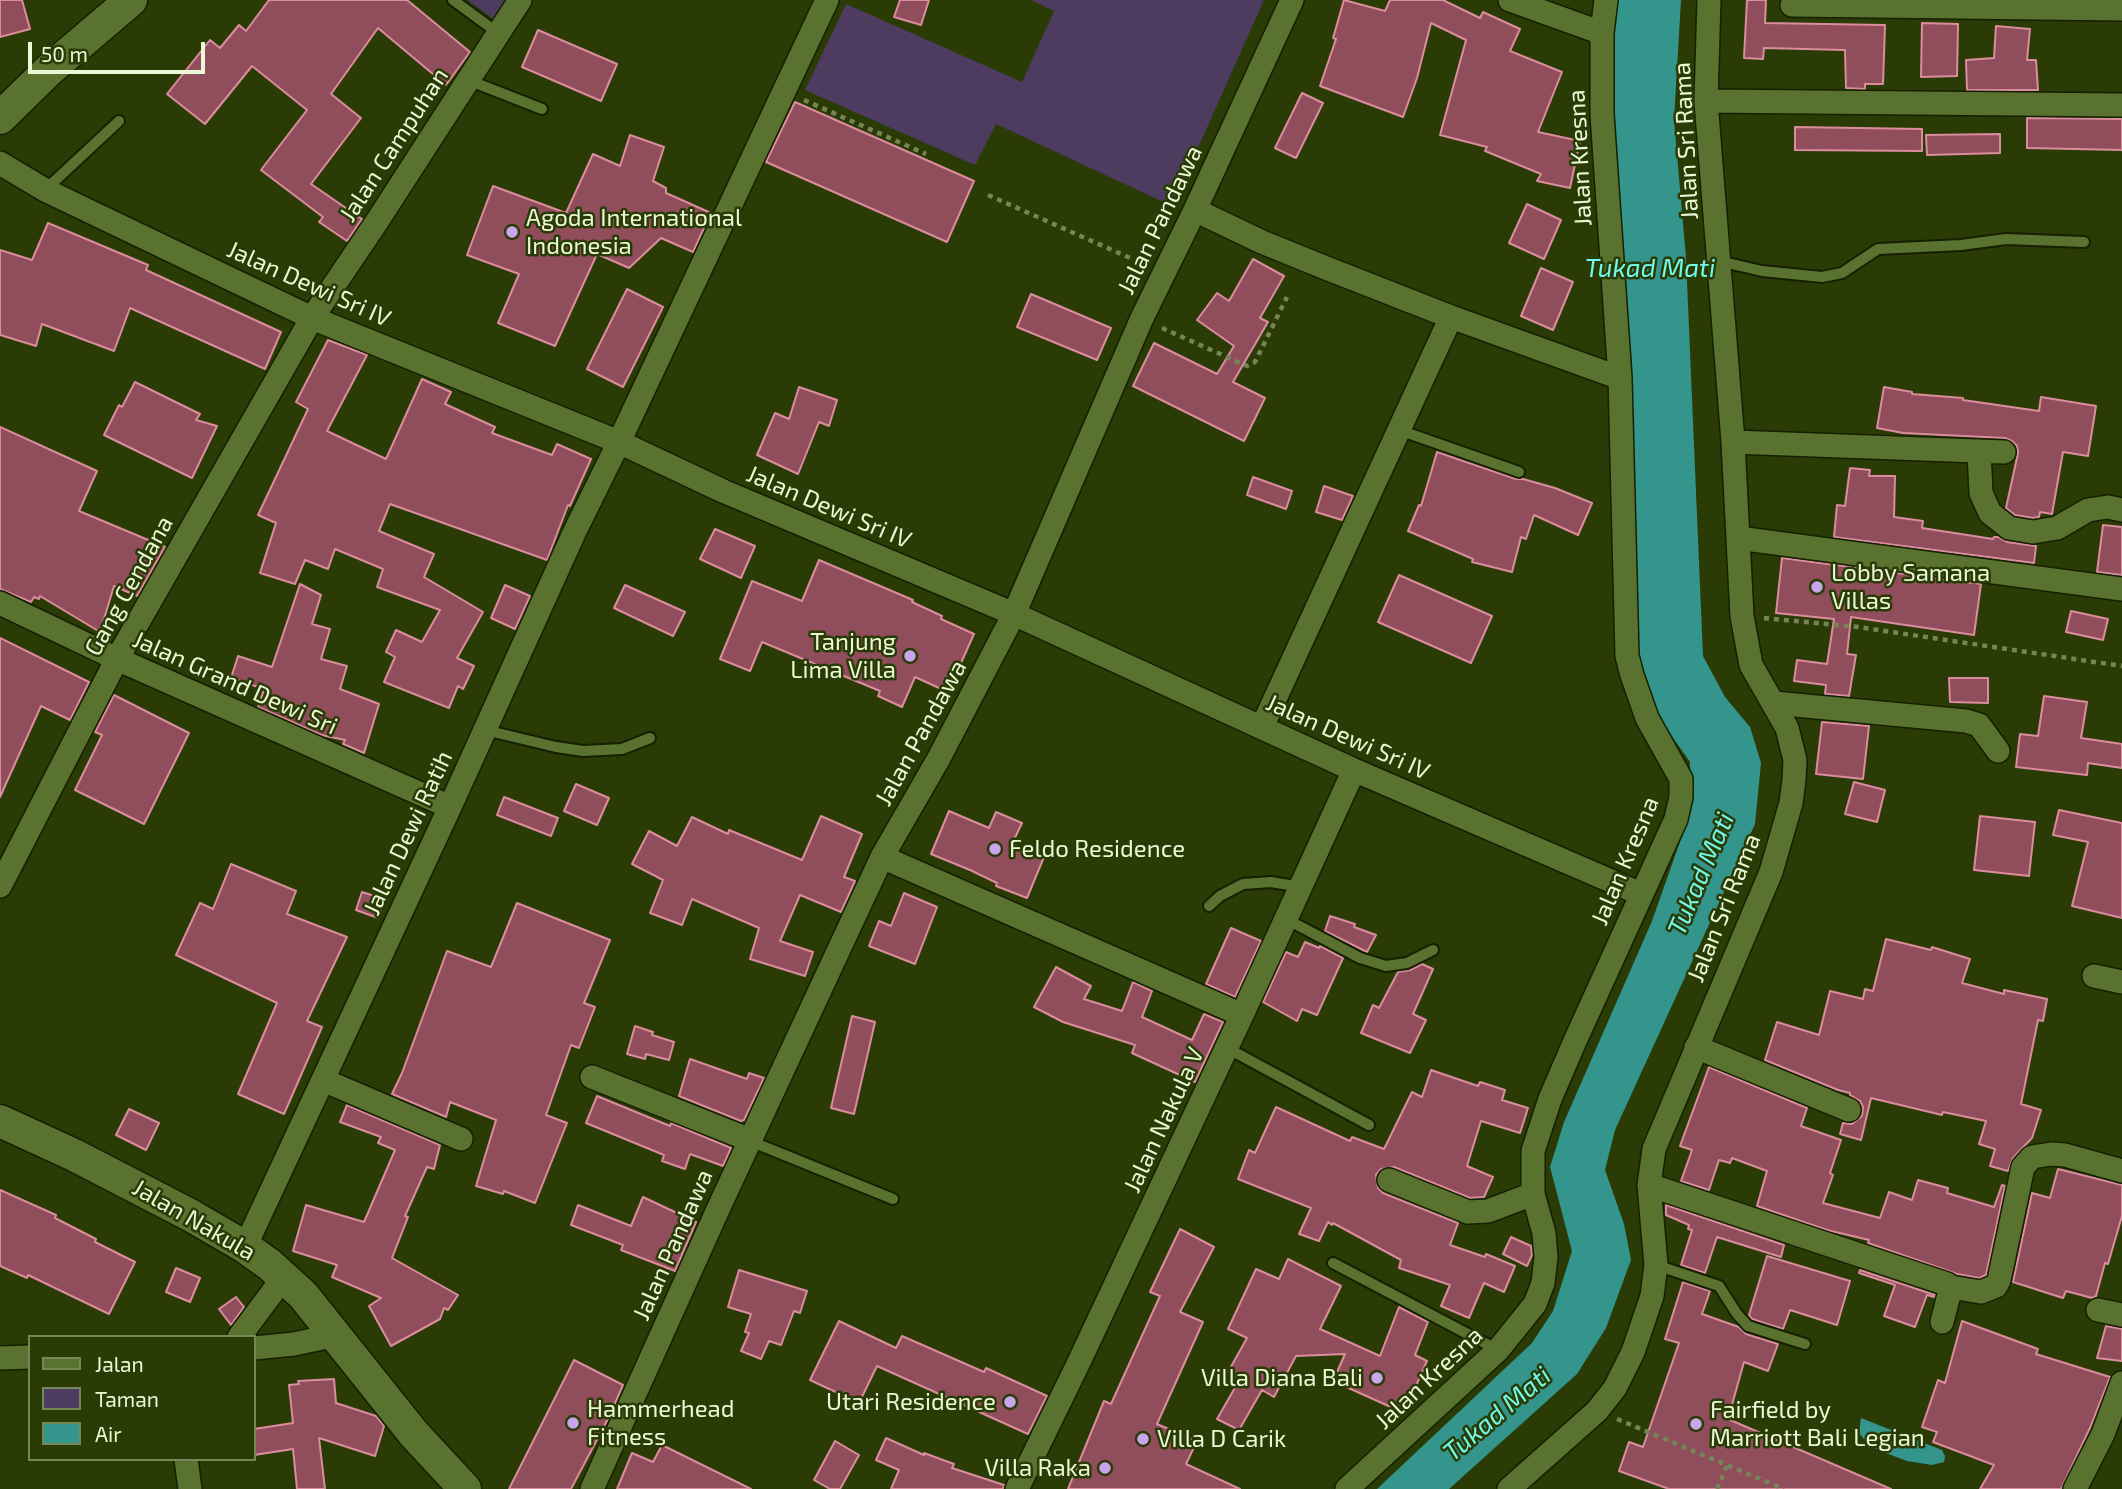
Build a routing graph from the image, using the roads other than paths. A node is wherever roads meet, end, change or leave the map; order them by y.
1 (131, 0) edge
2 (453, 0) edge
3 (520, 0) edge
4 (827, 0) edge
5 (1292, 0) edge
6 (1510, 0) edge
7 (1606, 0) edge
8 (1709, 0) edge
9 (1792, 5) dead end
10 (2122, 9) edge
11 (498, 33) junction
12 (1602, 33) junction
13 (468, 80) junction
14 (1706, 101) junction
15 (2122, 105) edge
16 (542, 109) dead end
17 (0, 118) edge
18 (119, 121) dead end
19 (0, 163) edge
20 (45, 190) junction
21 (1195, 210) junction
22 (2084, 242) dead end
23 (1719, 261) junction
24 (1451, 317) junction
25 (312, 318) junction
26 (1620, 378) junction
27 (1399, 430) junction
28 (619, 442) junction
29 (1733, 442) junction
30 (1979, 451) junction
31 (2004, 452) dead end
32 (1519, 472) dead end
33 (2122, 510) edge
34 (1738, 538) junction
35 (2122, 589) edge
36 (0, 603) edge
37 (1014, 614) junction
38 (117, 659) junction
39 (1774, 702) junction
40 (1262, 727) junction
41 (485, 730) junction
42 (650, 738) dead end
43 (1998, 751) dead end
44 (1354, 770) junction
45 (450, 807) junction
46 (882, 857) junction
47 (0, 886) edge
48 (1301, 887) junction
49 (1641, 894) junction
50 (1209, 906) dead end
51 (1286, 919) junction
52 (1433, 950) dead end
53 (2094, 976) dead end
54 (2122, 982) edge
55 (1242, 1015) junction
56 (1696, 1046) junction
57 (1227, 1048) junction
58 (592, 1077) dead end
59 (323, 1080) junction
60 (1849, 1110) dead end
61 (0, 1121) edge
62 (1369, 1125) dead end
63 (461, 1139) dead end
64 (750, 1140) junction
65 (2122, 1171) edge
66 (1389, 1180) dead end
67 (1649, 1185) junction
68 (1533, 1194) junction
69 (893, 1199) dead end
70 (246, 1247) junction
71 (1333, 1263) dead end
72 (1656, 1265) junction
73 (283, 1278) junction
74 (1951, 1287) junction
75 (2098, 1310) dead end
76 (2122, 1315) edge
77 (1942, 1322) dead end
78 (240, 1335) edge
79 (336, 1335) junction
80 (1805, 1344) dead end
81 (256, 1348) edge
82 (1499, 1350) junction
83 (28, 1357) edge
84 (0, 1358) edge
85 (2122, 1383) edge
86 (186, 1461) edge
87 (190, 1489) edge
88 (465, 1489) edge
89 (592, 1489) edge
90 (1017, 1489) edge
91 (1347, 1489) edge
92 (1509, 1489) edge
93 (2075, 1489) edge

1 - 17 main road
2 - 11 lane
3 - 11 street, Jalan Campuhan
4 - 28 street, Jalan Dewi Ratih
5 - 21 street, Jalan Pandawa
6 - 12 street
7 - 12 street, Jalan Kresna
8 - 14 street, Jalan Sri Rama
9 - 10 street
11 - 13 street, Jalan Campuhan
12 - 26 street, Jalan Kresna
13 - 16 lane
13 - 25 street, Jalan Campuhan
14 - 15 street
14 - 23 street, Jalan Sri Rama
18 - 20 lane
19 - 20 street, Jalan Dewi Sri IV
20 - 25 street, Jalan Dewi Sri IV
21 - 24 street
21 - 37 street, Jalan Pandawa
22 - 23 lane
23 - 29 street, Jalan Sri Rama
24 - 26 street
24 - 27 street
25 - 28 street, Jalan Dewi Sri IV
25 - 38 street, Gang Cendana
26 - 49 street, Jalan Kresna
27 - 32 lane
27 - 40 street
28 - 37 street, Jalan Dewi Sri IV
28 - 41 street, Jalan Dewi Ratih
29 - 30 street
29 - 34 street, Jalan Sri Rama
30 - 31 street
30 - 33 street
34 - 35 street
34 - 39 street, Jalan Sri Rama
36 - 38 street, Jalan Grand Dewi Sri
37 - 40 street, Jalan Dewi Sri IV
37 - 46 street, Jalan Pandawa
38 - 45 street, Jalan Grand Dewi Sri
38 - 47 street, Gang Cendana
39 - 43 street
39 - 56 street, Jalan Sri Rama
40 - 44 street, Jalan Dewi Sri IV
41 - 42 lane
41 - 45 street, Jalan Dewi Ratih
44 - 48 street, Jalan Nakula V
44 - 49 street, Jalan Dewi Sri IV
45 - 59 street, Jalan Dewi Ratih
46 - 55 street
46 - 64 street, Jalan Pandawa
48 - 50 lane
48 - 51 street, Jalan Nakula V
49 - 68 street, Jalan Kresna
51 - 52 lane
51 - 55 street, Jalan Nakula V
53 - 54 street
55 - 57 street, Jalan Nakula V
56 - 60 street
56 - 67 street, Jalan Sri Rama
57 - 62 lane
57 - 90 street, Jalan Nakula V
58 - 64 street
59 - 63 street
59 - 70 street, Jalan Dewi Ratih
61 - 70 main road, Jalan Nakula
64 - 69 lane
64 - 89 street, Jalan Pandawa
65 - 74 street
66 - 68 street
67 - 72 street, Jalan Sri Rama
67 - 74 street
68 - 82 street, Jalan Kresna
70 - 73 main road, Jalan Nakula
71 - 82 lane
72 - 80 lane
72 - 92 street, Jalan Sri Rama
73 - 78 street
73 - 79 main road, Jalan Nakula
74 - 77 street
75 - 76 street
79 - 81 street
79 - 88 main road, Jalan Nakula
82 - 91 street, Jalan Kresna
83 - 84 street
85 - 93 street
86 - 87 street

